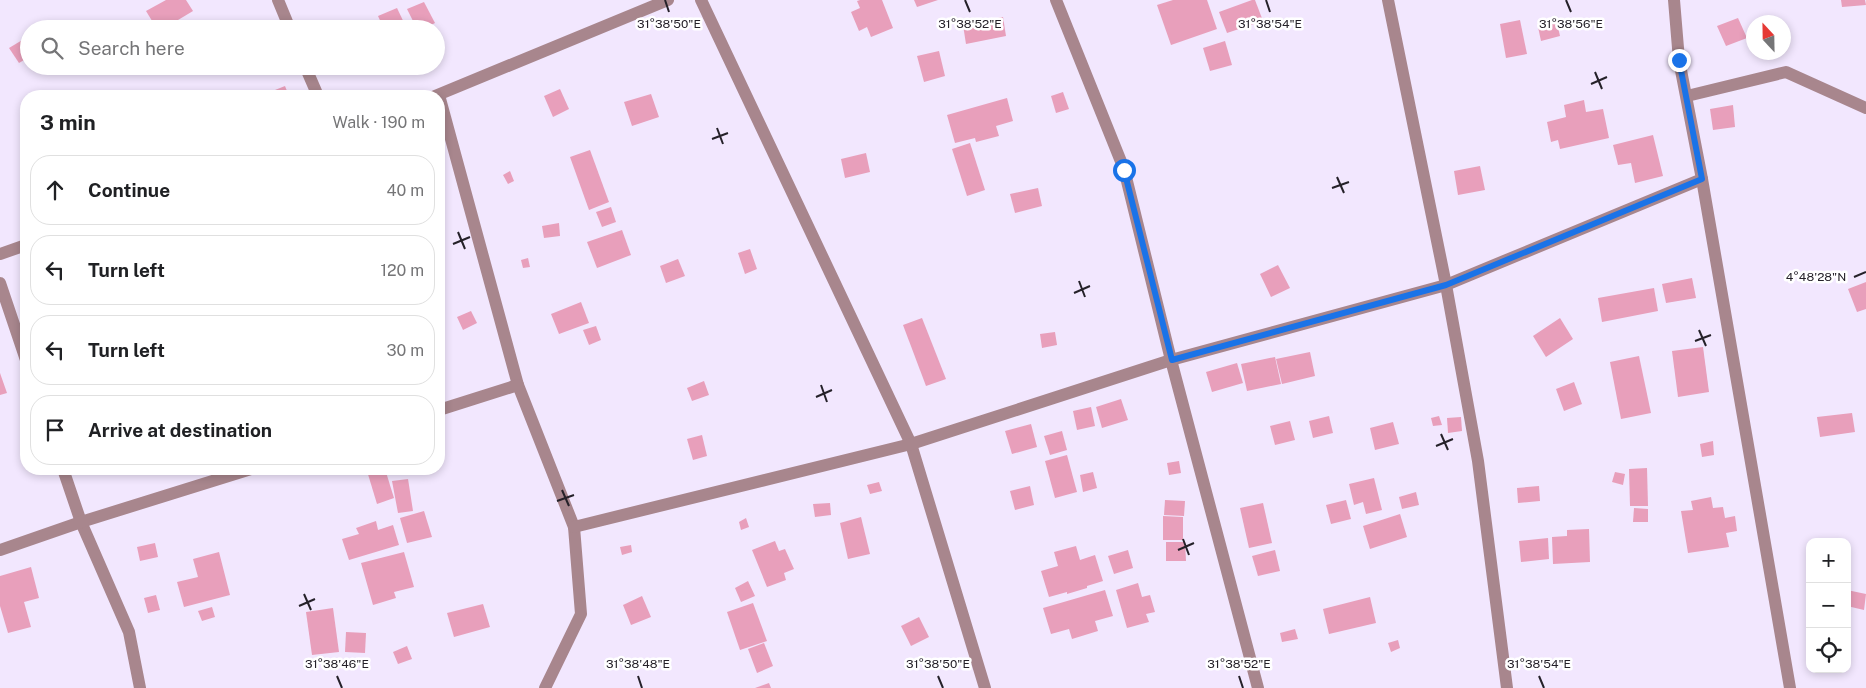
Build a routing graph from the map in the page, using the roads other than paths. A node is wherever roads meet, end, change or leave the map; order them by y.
1 (278, 0) edge
2 (668, 0) edge
3 (701, 0) edge
4 (1056, 0) edge
5 (1388, 0) edge
6 (1674, 0) edge
7 (286, 20) edge
8 (309, 75) edge
9 (315, 90) edge
10 (445, 93) edge
11 (1687, 96) junction
12 (1866, 108) edge
13 (445, 125) edge
14 (1702, 179) junction
15 (20, 247) edge
16 (0, 254) edge
17 (0, 283) edge
18 (1446, 285) junction
19 (20, 342) edge
20 (1172, 360) junction
21 (518, 385) junction
22 (445, 408) edge
23 (911, 444) junction
24 (65, 475) edge
25 (232, 475) edge
26 (81, 522) junction
27 (574, 528) junction
28 (0, 550) edge
29 (140, 688) edge
30 (545, 688) edge
31 (985, 688) edge
32 (1258, 688) edge
33 (1507, 688) edge
34 (1790, 688) edge

1 - 7 street
2 - 10 street
3 - 23 street
4 - 20 street
5 - 18 street
6 - 11 street
8 - 9 street
11 - 12 street
11 - 14 street
13 - 21 street
14 - 18 street
14 - 34 street
15 - 16 street
17 - 19 street
18 - 20 street
18 - 33 street
20 - 23 street
20 - 32 street
21 - 22 street
21 - 27 street
23 - 27 street
23 - 31 street
24 - 26 street
25 - 26 street
26 - 28 street
26 - 29 street
27 - 30 street

